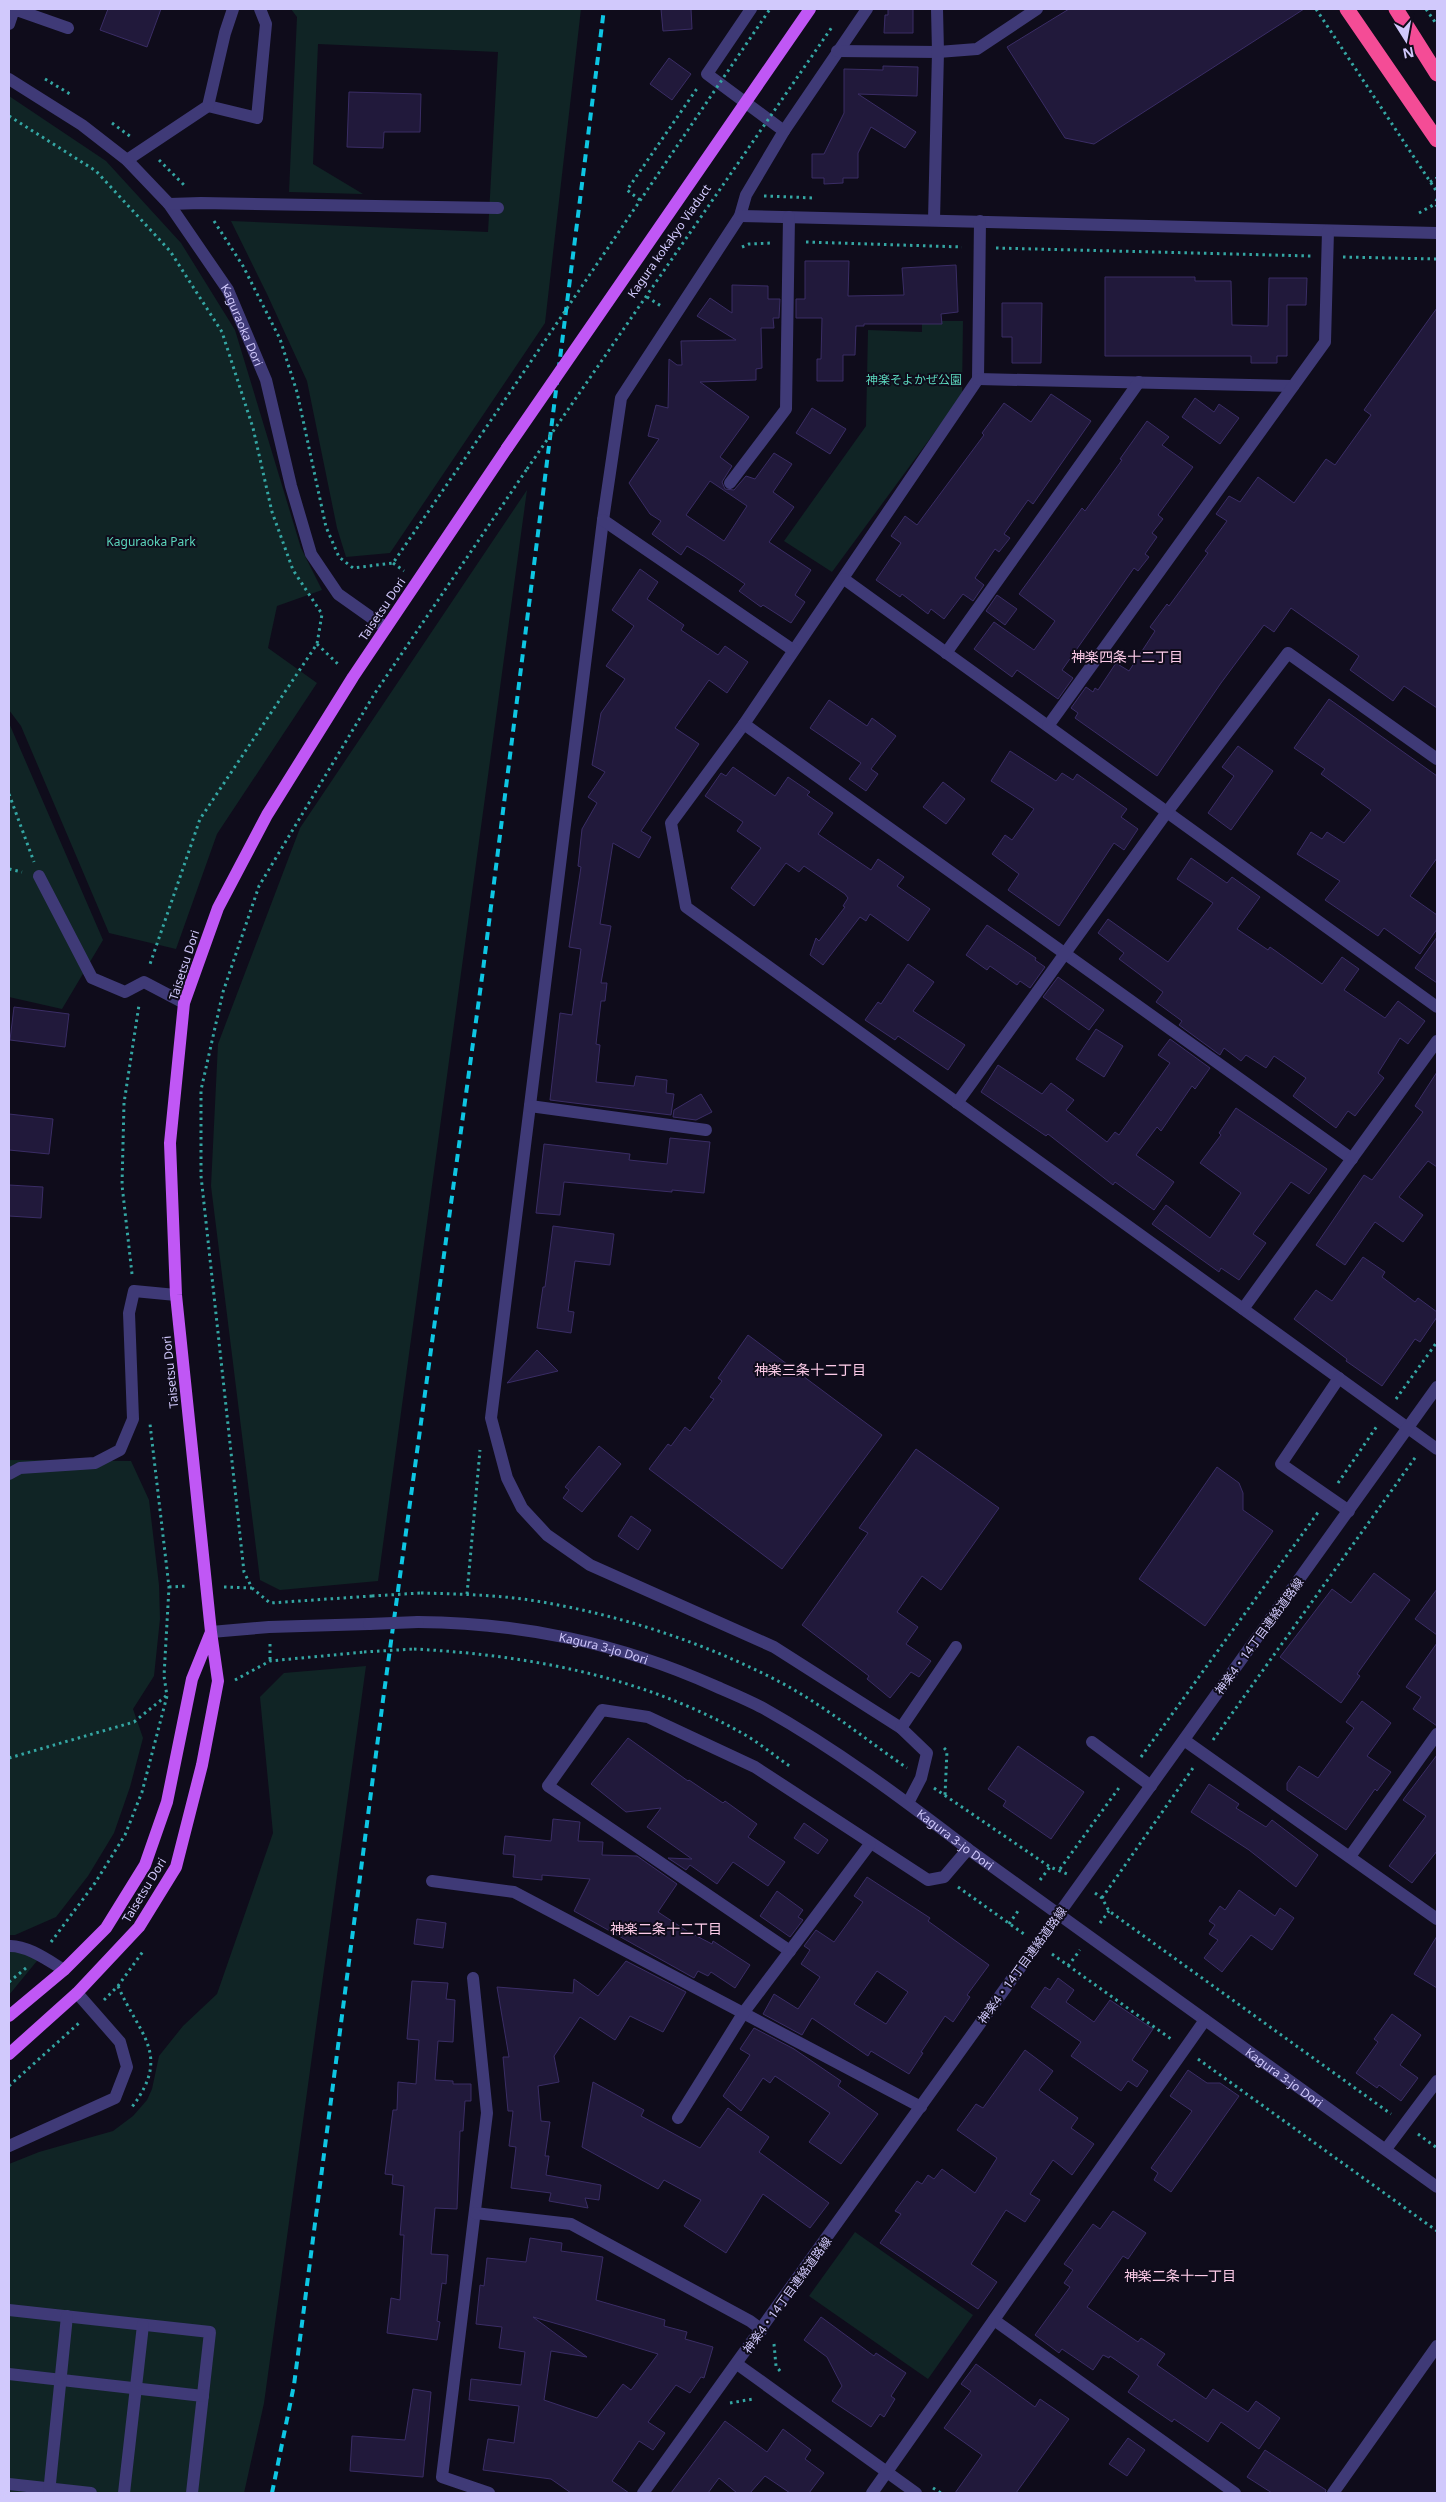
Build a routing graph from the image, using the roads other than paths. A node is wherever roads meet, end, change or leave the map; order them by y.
1 (233, 9) edge
2 (260, 9) edge
3 (751, 9) edge
4 (810, 9) edge
5 (867, 9) edge
6 (937, 9) edge
7 (1037, 9) edge
8 (1348, 9) edge
9 (1396, 9) edge
10 (9, 24) edge
11 (68, 28) dead end
12 (837, 52) junction
13 (938, 52) junction
14 (1437, 74) edge
15 (9, 78) edge
16 (208, 106) junction
17 (784, 132) junction
18 (1437, 140) edge
19 (127, 160) junction
20 (169, 204) junction
21 (498, 208) dead end
22 (740, 216) junction
23 (789, 217) junction
24 (934, 220) junction
25 (980, 221) junction
26 (1328, 231) junction
27 (1437, 233) edge
28 (978, 379) junction
29 (1139, 382) junction
30 (1293, 386) junction
31 (507, 448) joint
32 (730, 483) dead end
33 (603, 520) junction
34 (844, 578) junction
35 (386, 628) junction
36 (793, 650) junction
37 (946, 653) junction
38 (744, 724) junction
39 (1048, 726) junction
40 (1437, 759) edge
41 (1167, 812) junction
42 (39, 876) road end
43 (1066, 952) junction
44 (184, 1003) junction
45 (1437, 1007) edge
46 (1437, 1041) edge
47 (958, 1103) junction
48 (530, 1106) junction
49 (706, 1130) dead end
50 (1352, 1159) junction
51 (176, 1295) junction
52 (1243, 1309) junction
53 (1339, 1378) junction
54 (1437, 1387) edge
55 (1408, 1428) junction
56 (1437, 1449) edge
57 (9, 1474) edge
58 (1349, 1511) junction
59 (211, 1632) junction
60 (956, 1648) dead end
61 (901, 1728) junction
62 (1437, 1734) edge
63 (1184, 1740) junction
64 (1092, 1742) dead end
65 (1151, 1786) junction
66 (908, 1803) junction
67 (870, 1844) junction
68 (968, 1850) junction
69 (1351, 1855) junction
70 (432, 1881) dead end
71 (1058, 1915) junction
72 (1437, 1919) edge
73 (9, 1946) edge
74 (790, 1951) junction
75 (64, 1970) junction
76 (473, 1978) dead end
77 (77, 1993) junction
78 (744, 2012) junction
79 (9, 2016) edge
80 (1205, 2020) junction
81 (9, 2054) edge
82 (1437, 2081) edge
83 (921, 2107) junction
84 (678, 2118) dead end
85 (9, 2146) edge
86 (1386, 2149) junction
87 (1437, 2186) edge
88 (475, 2214) junction
89 (9, 2310) edge
90 (67, 2316) junction
91 (994, 2320) junction
92 (143, 2325) junction
93 (762, 2330) junction
94 (1437, 2346) edge
95 (737, 2364) junction
96 (9, 2374) edge
97 (60, 2380) junction
98 (136, 2388) junction
99 (203, 2396) junction
100 (887, 2472) junction
101 (9, 2484) edge
102 (49, 2491) edge
103 (91, 2493) edge
104 (124, 2493) edge
105 (192, 2493) edge
106 (489, 2493) edge
107 (643, 2493) edge
108 (872, 2493) edge
109 (916, 2493) edge
110 (1236, 2493) edge
111 (1333, 2493) edge

1 - 16 street
2 - 16 street
3 - 17 street
4 - 31 main road, Kagura kokakyo Viaduct, bridge
5 - 12 street
6 - 13 street
7 - 13 street
8 - 18 highway
9 - 14 highway
10 - 11 street
12 - 13 street
12 - 17 street
13 - 24 street
15 - 19 street, Kaguraoka Dori
16 - 19 street
17 - 22 street
19 - 20 street, Kaguraoka Dori
20 - 21 street
20 - 35 street, Kaguraoka Dori
22 - 23 street
22 - 33 street
23 - 24 street
23 - 32 street
24 - 25 street
25 - 26 street
25 - 28 street
26 - 27 street
26 - 30 street
28 - 29 street
28 - 34 street
29 - 30 street
29 - 37 street
30 - 39 street
31 - 35 main road, Taisetsu Dori
33 - 36 street
33 - 48 street
34 - 36 street
34 - 37 street
35 - 44 main road, Taisetsu Dori
36 - 38 street
37 - 39 street
38 - 43 street
38 - 47 street
39 - 41 street
40 - 41 street
41 - 43 street
41 - 45 street
42 - 44 street
43 - 47 street
43 - 50 street
44 - 51 main road, Taisetsu Dori
46 - 50 street
47 - 52 street
48 - 49 street
48 - 61 street
50 - 52 street
51 - 57 street
51 - 59 main road, Taisetsu Dori
52 - 53 street
53 - 55 street
53 - 58 street
54 - 55 street, 神楽4・14丁目連絡道路線
55 - 56 street
55 - 58 street, 神楽4・14丁目連絡道路線
58 - 63 street, 神楽4・14丁目連絡道路線
59 - 66 street, Kagura 3-jo Dori, bridge
59 - 75 main road, Taisetsu Dori
59 - 77 main road, Taisetsu Dori
60 - 61 street
61 - 66 street
62 - 69 street
63 - 65 street, 神楽4・14丁目連絡道路線
63 - 69 street
64 - 65 street
65 - 71 street, 神楽4・14丁目連絡道路線
66 - 68 street, Kagura 3-jo Dori
67 - 68 street
67 - 74 street
67 - 74 street
68 - 71 street, Kagura 3-jo Dori
69 - 72 street
70 - 78 street
71 - 80 street, Kagura 3-jo Dori
71 - 83 street, 神楽4・14丁目連絡道路線
73 - 75 street
74 - 78 street
75 - 79 main road, Taisetsu Dori
76 - 88 street
77 - 81 main road, Taisetsu Dori
77 - 85 street
78 - 83 street
78 - 84 street
80 - 86 street, Kagura 3-jo Dori
80 - 91 street
82 - 86 street
83 - 93 street, 神楽4・14丁目連絡道路線
86 - 87 street, Kagura 3-jo Dori
88 - 93 street
88 - 106 street
89 - 90 street
90 - 92 street
90 - 97 street
91 - 100 street
91 - 110 street
92 - 98 street
92 - 99 street
93 - 95 street, 神楽4・14丁目連絡道路線
94 - 111 street
95 - 100 street, 神楽4・14丁目連絡道路線
95 - 107 street
96 - 97 street
97 - 98 street
97 - 102 street
98 - 99 street
98 - 104 street
99 - 105 street
100 - 108 street
100 - 109 street, 神楽4・14丁目連絡道路線
101 - 102 street
102 - 103 street

